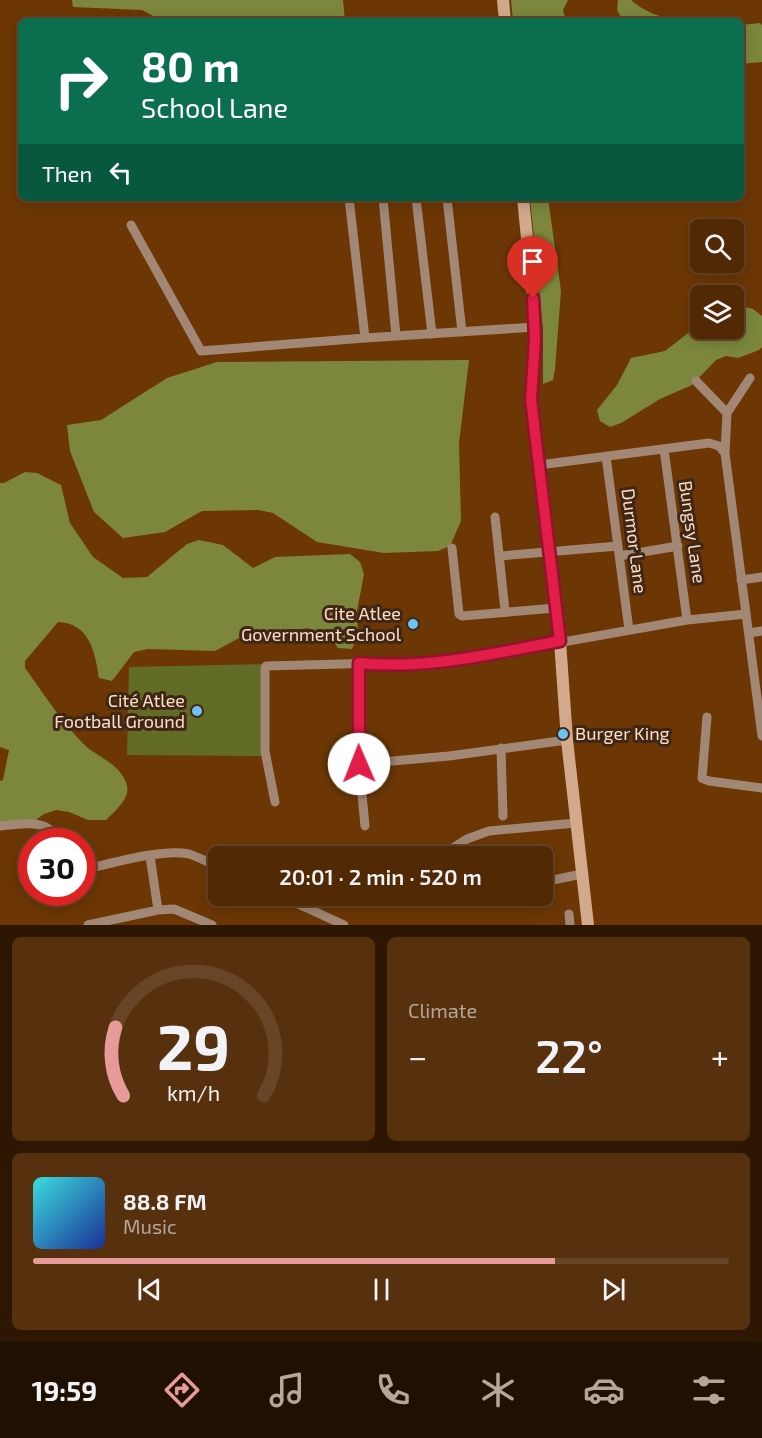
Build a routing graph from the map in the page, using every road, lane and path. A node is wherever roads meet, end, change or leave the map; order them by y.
1 (503, 0) edge
2 (505, 18) edge
3 (349, 201) edge
4 (383, 201) edge
5 (416, 201) edge
6 (447, 201) edge
7 (523, 201) edge
8 (130, 225) dead end
9 (535, 327) junction
10 (462, 332) junction
11 (432, 334) junction
12 (396, 336) junction
13 (365, 338) junction
14 (750, 378) dead end
15 (696, 381) dead end
16 (727, 413) junction
17 (664, 448) junction
18 (725, 453) junction
19 (606, 456) junction
20 (539, 465) junction
21 (495, 517) dead end
22 (678, 546) junction
23 (452, 548) dead end
24 (618, 551) junction
25 (548, 552) junction
26 (500, 556) junction
27 (762, 577) edge
28 (741, 580) junction
29 (556, 608) junction
30 (505, 611) junction
31 (746, 614) junction
32 (687, 620) junction
33 (629, 630) junction
34 (762, 631) edge
35 (748, 633) junction
36 (560, 641) junction
37 (359, 663) junction
38 (758, 680) edge
39 (760, 707) edge
40 (707, 717) dead end
41 (762, 736) edge
42 (567, 740) junction
43 (501, 748) junction
44 (359, 764) junction
45 (762, 788) edge
46 (275, 802) dead end
47 (503, 816) dead end
48 (576, 823) junction
49 (0, 826) edge
50 (365, 826) dead end
51 (47, 828) edge
52 (457, 846) edge
53 (150, 856) junction
54 (208, 862) edge
55 (96, 867) edge
56 (582, 873) junction
57 (553, 880) edge
58 (303, 906) edge
59 (158, 910) junction
60 (569, 914) dead end
61 (88, 925) edge
62 (212, 925) edge
63 (344, 925) edge
64 (570, 925) edge
65 (588, 925) edge

1 - 2 main road
3 - 13 street
4 - 12 street
5 - 11 street
6 - 10 street
7 - 9 main road
8 - 13 street
9 - 10 street
9 - 20 main road
10 - 11 street
11 - 12 street
12 - 13 street
14 - 16 street
15 - 16 street
16 - 18 street
17 - 18 street
17 - 19 street
17 - 22 street, Bungsy Lane
18 - 28 street
19 - 20 street
19 - 24 street, Durmor Lane
20 - 25 main road
21 - 26 street
22 - 24 street
22 - 32 street, Bungsy Lane
23 - 30 street
24 - 25 street
24 - 33 street, Durmor Lane
25 - 26 street
25 - 29 main road
26 - 30 street
27 - 28 street
28 - 31 street
29 - 30 street
29 - 36 main road
31 - 32 street
31 - 35 street
32 - 33 street
33 - 36 street
34 - 35 street
35 - 38 street
36 - 37 street
36 - 42 main road
37 - 44 street
37 - 46 street
38 - 39 street
39 - 41 street
40 - 45 street
42 - 43 street
42 - 48 main road
43 - 44 street
43 - 47 street
44 - 50 street
48 - 52 street
48 - 56 main road
49 - 51 street
53 - 54 street
53 - 55 street
53 - 59 street
56 - 57 street
56 - 65 main road
58 - 63 street
59 - 61 street
59 - 62 street
60 - 64 street

